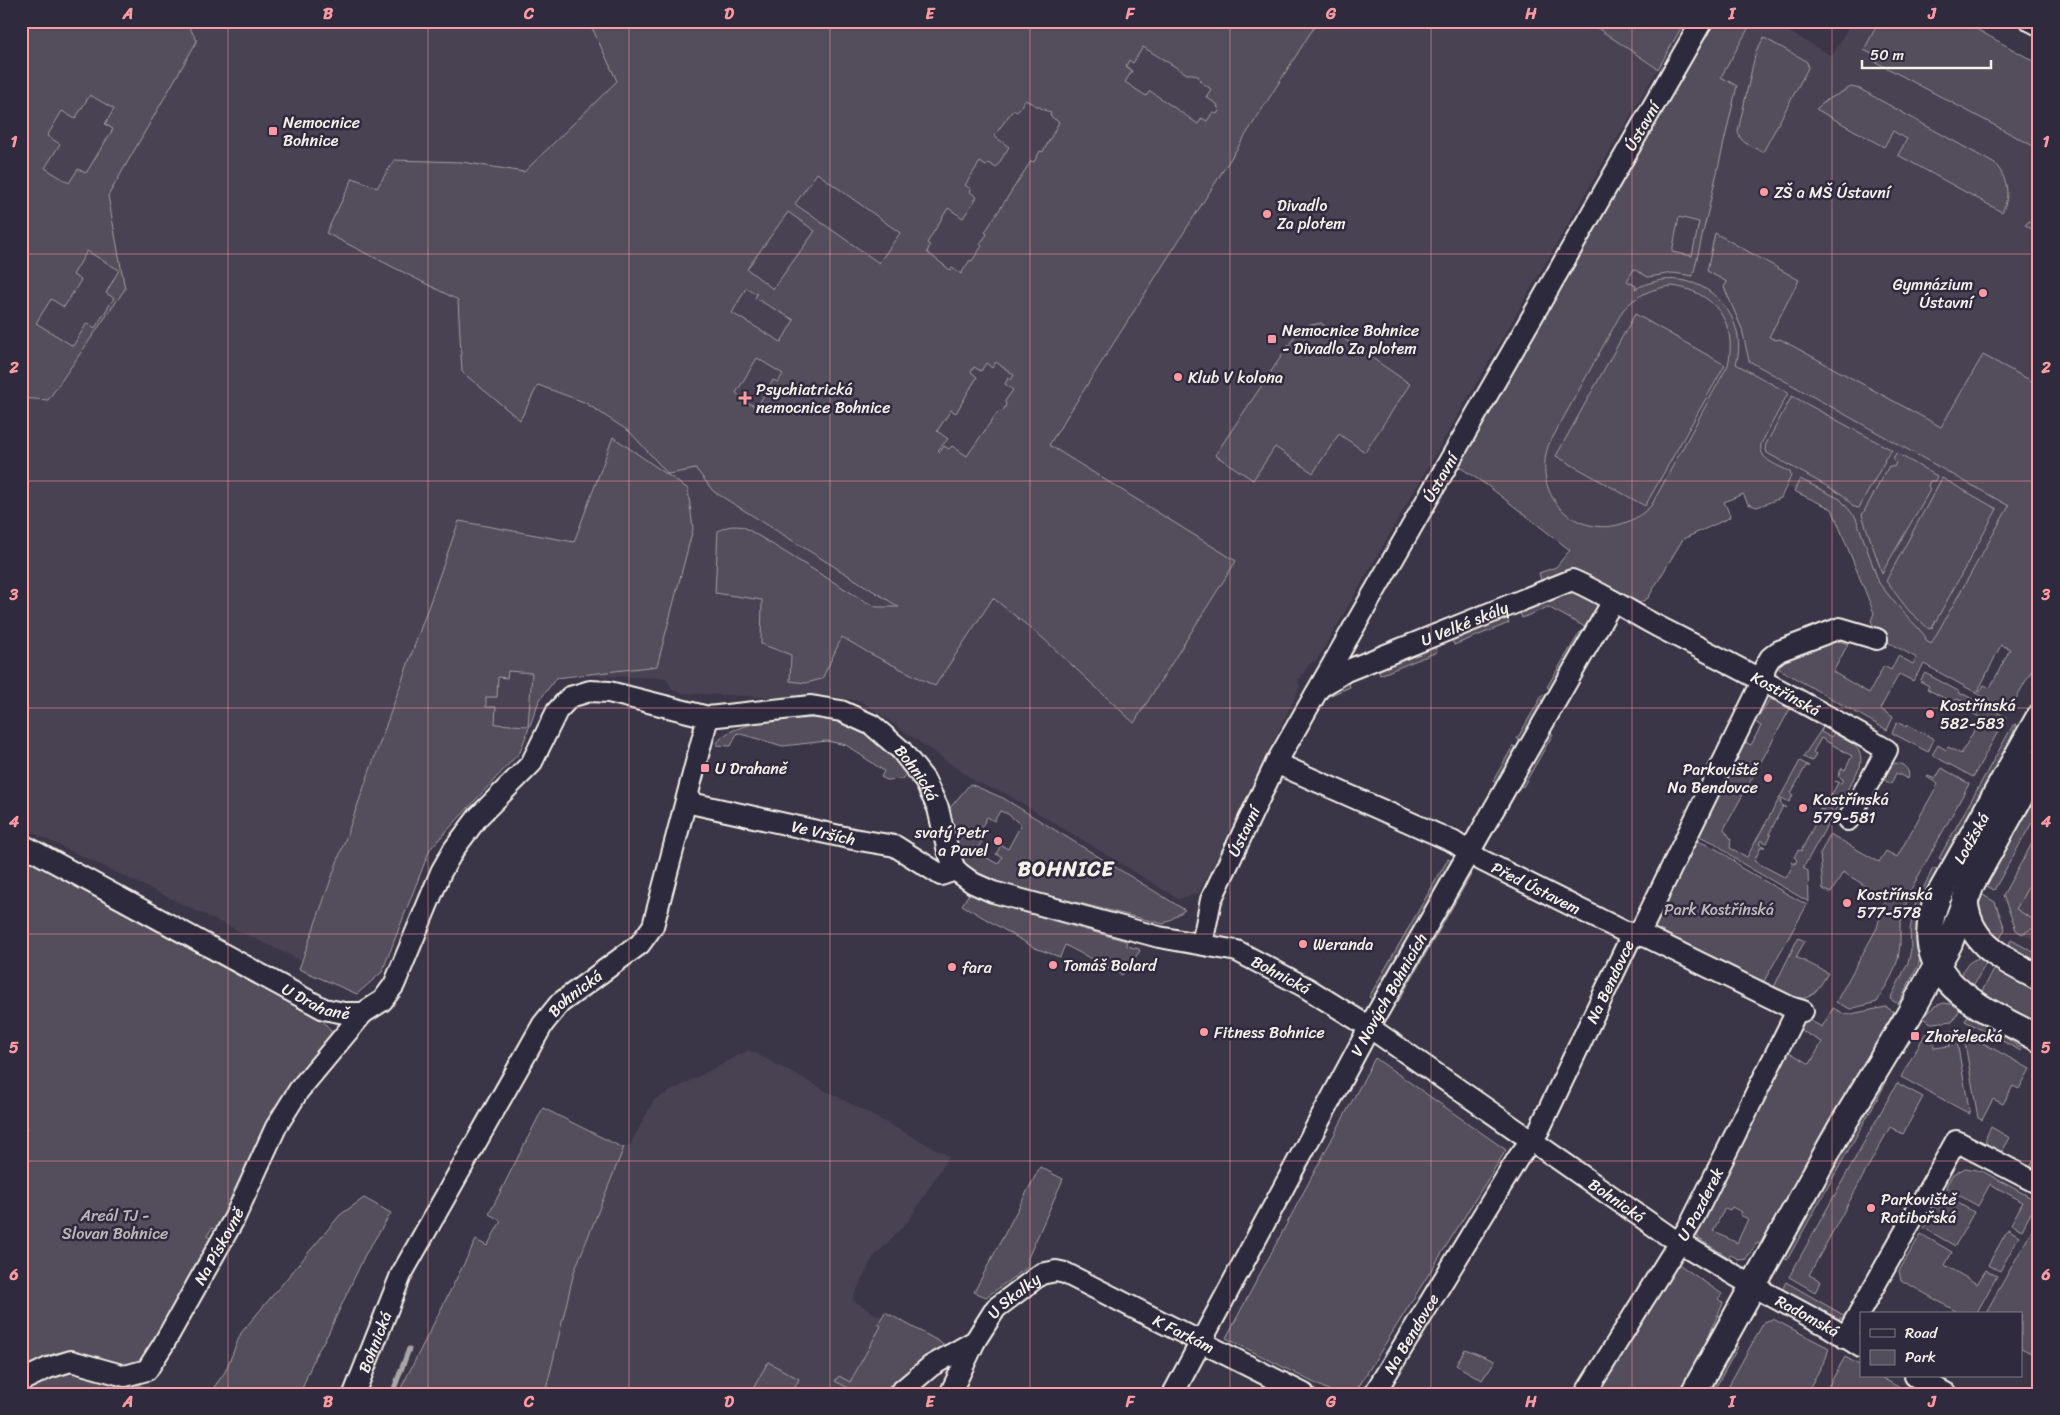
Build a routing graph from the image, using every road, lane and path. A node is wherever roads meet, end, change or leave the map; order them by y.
1 (1702, 21) edge
2 (2032, 21) edge
3 (2039, 25) edge
4 (1613, 601) junction
5 (1876, 639) dead end
6 (1763, 680) junction
7 (1318, 688) junction
8 (708, 717) junction
9 (2039, 717) edge
10 (1276, 762) junction
11 (2039, 762) edge
12 (686, 802) junction
13 (1848, 820) dead end
14 (21, 844) edge
15 (1470, 852) junction
16 (955, 870) junction
17 (1965, 900) junction
18 (1634, 935) junction
19 (1202, 944) junction
20 (1996, 954) junction
21 (1937, 965) junction
22 (2039, 978) edge
23 (1963, 996) junction
24 (1914, 1007) junction
25 (1800, 1011) joint
26 (363, 1013) junction
27 (1370, 1027) junction
28 (2039, 1039) edge
29 (1532, 1140) junction
30 (2039, 1184) edge
31 (1680, 1242) junction
32 (1065, 1273) joint
33 (1753, 1286) junction
34 (1868, 1312) edge
35 (1860, 1328) edge
36 (975, 1341) junction
37 (1200, 1341) junction
38 (1853, 1342) edge
39 (1919, 1378) edge
40 (21, 1381) edge
41 (354, 1394) edge
42 (898, 1394) edge
43 (950, 1394) edge
44 (1172, 1394) edge
45 (1304, 1394) edge
46 (1374, 1394) edge
47 (1585, 1394) edge
48 (1693, 1394) edge
49 (1947, 1394) edge

1 - 7 street, Ústavní
2 - 3 street
4 - 6 street, Kostřínská
4 - 7 street, U Velké skály
4 - 15 street, V Nových Bohnicích
5 - 6 street, Na Bendovce
6 - 13 street, Kostřínská
6 - 18 street, Na Bendovce
7 - 10 street, Ústavní
8 - 12 street, Bohnická
8 - 16 street, Bohnická
8 - 26 street, U Drahaně
9 - 21 street, Lodžská
10 - 15 street, Před Ústavem
10 - 19 street, Ústavní
11 - 17 street, Lodžská
12 - 16 street, Ve Vrších
12 - 41 street, Bohnická
14 - 26 street, U Drahaně
15 - 18 street, Před Ústavem
15 - 27 street, V Nových Bohnicích
16 - 19 street, Bohnická
17 - 20 street
17 - 21 street, Lodžská
18 - 25 street, Před Ústavem
18 - 29 street, Na Bendovce
19 - 27 street, Bohnická
20 - 21 street
20 - 22 street
21 - 23 street, Lodžská
21 - 24 street
23 - 24 street
23 - 28 street, Lodžská
24 - 33 street
25 - 31 street, U Pazderek
26 - 40 street, Na Pískovně
27 - 29 street, Bohnická
27 - 37 street, V Nových Bohnicích
29 - 31 street, Bohnická
29 - 46 street, Na Bendovce
30 - 34 street
31 - 33 street, Bohnická
31 - 47 street, U Pazderek
32 - 36 street, U Skalky
32 - 37 street, K Farkám
33 - 38 street, Radomská
33 - 48 street
35 - 38 street
36 - 42 street, U Skalky
36 - 43 street, U Skalky
37 - 44 street, V Nových Bohnicích
37 - 45 street, K Farkám
39 - 49 street

